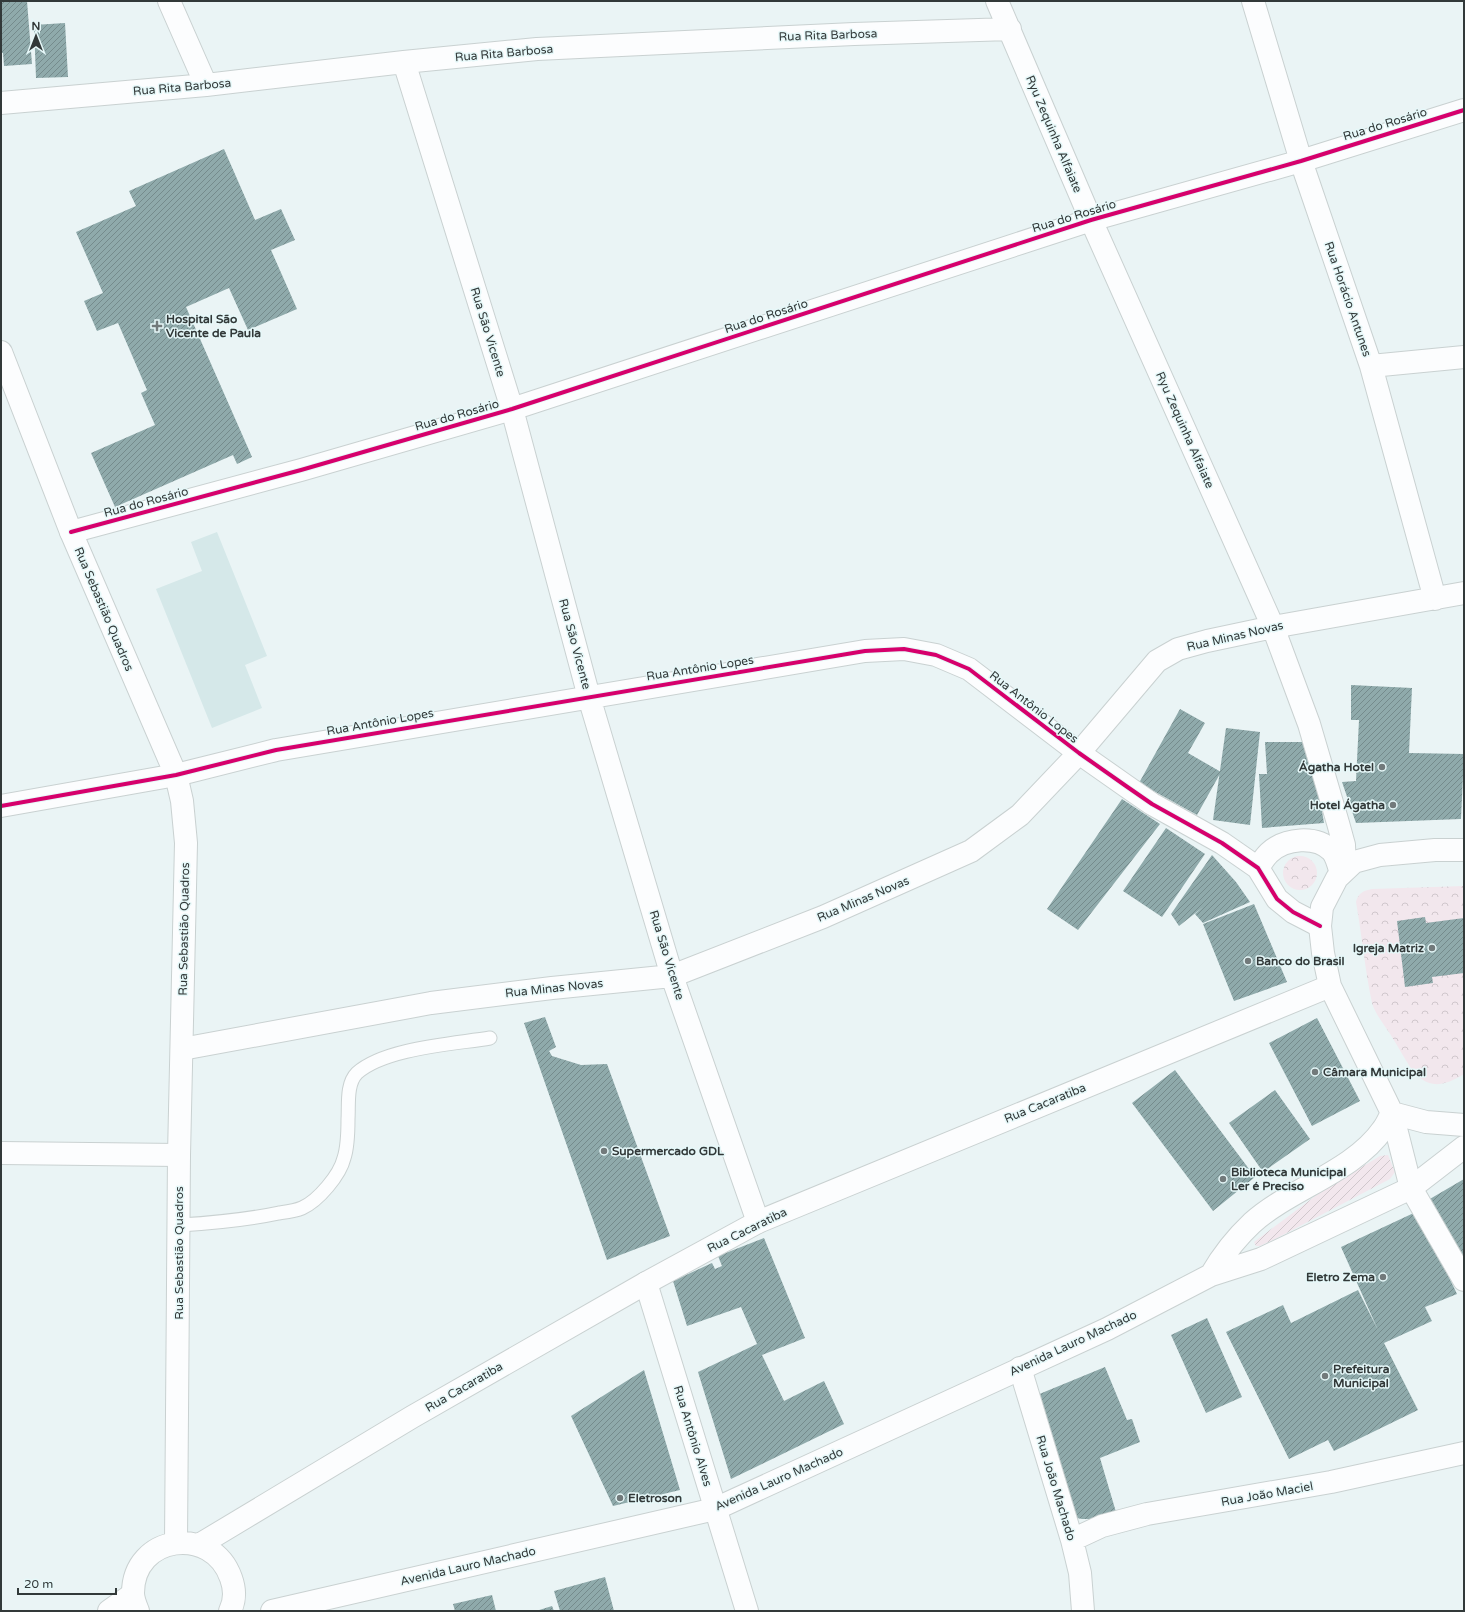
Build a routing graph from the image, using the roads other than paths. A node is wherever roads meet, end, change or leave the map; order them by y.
1 (168, 1) edge
2 (997, 1) edge
3 (1253, 1) edge
4 (1010, 29) junction
5 (404, 62) junction
6 (206, 85) junction
7 (1, 103) edge
8 (1464, 110) edge
9 (1301, 161) junction
10 (1091, 220) junction
11 (1, 352) edge
12 (1464, 357) edge
13 (1371, 366) junction
14 (512, 409) junction
15 (71, 532) junction
16 (1464, 593) edge
17 (1435, 599) junction
18 (1273, 627) junction
19 (589, 697) junction
20 (1079, 753) junction
21 (176, 775) junction
22 (1, 806) edge
23 (1464, 850) edge
24 (1258, 868) junction
25 (1343, 872) junction
26 (1320, 926) junction
27 (672, 976) junction
28 (1330, 986) junction
29 (490, 1038) dead end
30 (182, 1049) junction
31 (1392, 1113) junction
32 (1464, 1125) edge
33 (1464, 1147) edge
34 (1, 1152) edge
35 (179, 1155) junction
36 (1411, 1188) junction
37 (758, 1222) junction
38 (180, 1225) junction
39 (1211, 1276) junction
40 (1464, 1280) edge
41 (646, 1283) junction
42 (1020, 1368) junction
43 (1464, 1453) edge
44 (715, 1509) junction
45 (1072, 1540) junction
46 (176, 1542) junction
47 (199, 1545) junction
48 (135, 1603) edge
49 (109, 1611) edge
50 (230, 1611) edge
51 (272, 1611) edge
52 (747, 1611) edge
53 (1083, 1611) edge

1 - 6 street
2 - 4 street, Ryu Zequinha Alfaiate
3 - 9 street, Rua Horácio Antunes
4 - 5 street, Rua Rita Barbosa
4 - 10 street, Ryu Zequinha Alfaiate
5 - 6 street, Rua Rita Barbosa
5 - 14 street, Rua São Vicente
6 - 7 street, Rua Rita Barbosa
8 - 9 street, Rua do Rosário
9 - 10 street, Rua do Rosário
9 - 13 street, Rua Horácio Antunes
10 - 14 street, Rua do Rosário
10 - 18 street, Ryu Zequinha Alfaiate
11 - 15 street, Rua Sebastião Quadros
12 - 13 street
13 - 17 street, Rua Horácio Antunes
14 - 15 street, Rua do Rosário
14 - 19 street, Rua São Vicente
15 - 21 street, Rua Sebastião Quadros
16 - 17 street, Rua Minas Novas
17 - 18 street, Rua Minas Novas
18 - 20 street, Rua Minas Novas
18 - 25 street, Ryu Zequinha Alfaiate
19 - 20 street, Rua Antônio Lopes
19 - 21 street, Rua Antônio Lopes
19 - 27 street, Rua São Vicente
20 - 24 street, Rua Antônio Lopes
20 - 27 street, Rua Minas Novas
21 - 22 street, Rua Antônio Lopes
21 - 30 street, Rua Sebastião Quadros
23 - 25 street
24 - 25 street
24 - 26 street, Rua Antônio Lopes
25 - 26 street
26 - 28 street
27 - 30 street, Rua Minas Novas
27 - 37 street, Rua São Vicente
28 - 31 street
28 - 37 street, Rua Cacaratiba
29 - 38 lane
30 - 35 street, Rua Sebastião Quadros
31 - 32 street
31 - 36 street
31 - 39 street
33 - 36 street, Avenida Lauro Machado
34 - 35 street
35 - 38 street, Rua Sebastião Quadros
36 - 39 street, Avenida Lauro Machado
36 - 40 street
37 - 41 street, Rua Cacaratiba
38 - 46 street, Rua Sebastião Quadros
39 - 42 street, Avenida Lauro Machado
41 - 44 street, Rua Antônio Alves
41 - 47 street, Rua Cacaratiba
42 - 44 street, Avenida Lauro Machado
42 - 45 street, Rua João Machado
43 - 45 street, Rua João Maciel
44 - 51 street, Avenida Lauro Machado
44 - 52 street, Rua Antônio Alves
45 - 53 street, Rua João Machado
46 - 47 street
46 - 48 street
47 - 50 street
48 - 49 street

